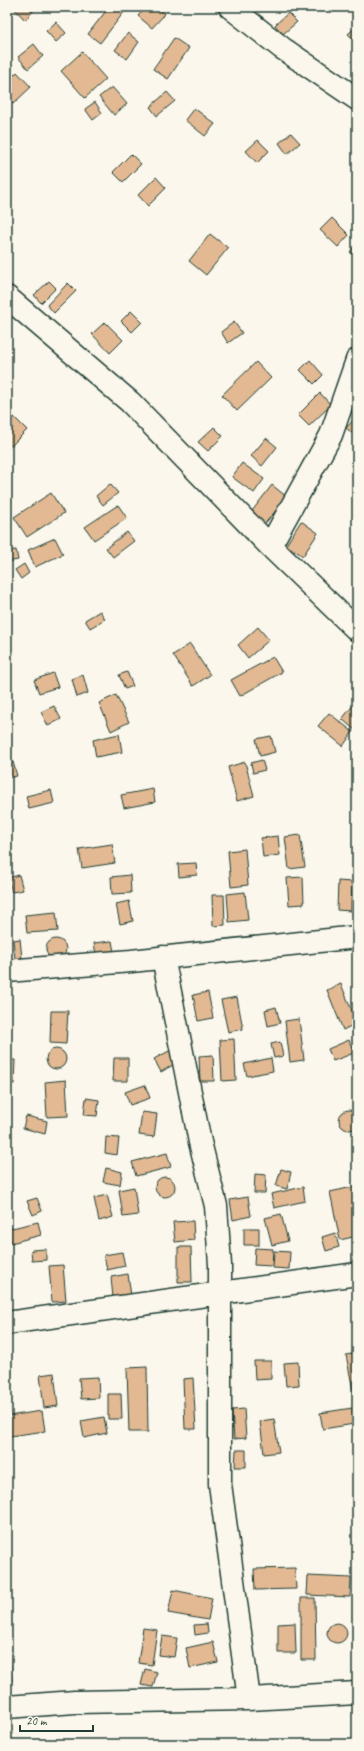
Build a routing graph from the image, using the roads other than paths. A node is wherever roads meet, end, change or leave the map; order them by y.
1 (230, 7) edge
2 (357, 99) edge
3 (7, 297) edge
4 (357, 360) edge
5 (270, 546) junction
6 (354, 622) edge
7 (357, 937) edge
8 (163, 957) junction
9 (7, 971) edge
10 (357, 1274) edge
11 (219, 1293) junction
12 (7, 1323) edge
13 (357, 1693) edge
14 (249, 1699) junction
15 (7, 1707) edge

1 - 2 street
3 - 5 street
4 - 5 street
5 - 6 street
7 - 8 street
8 - 9 street
8 - 11 street
10 - 11 street
11 - 12 street
11 - 14 street
13 - 14 street
14 - 15 street

